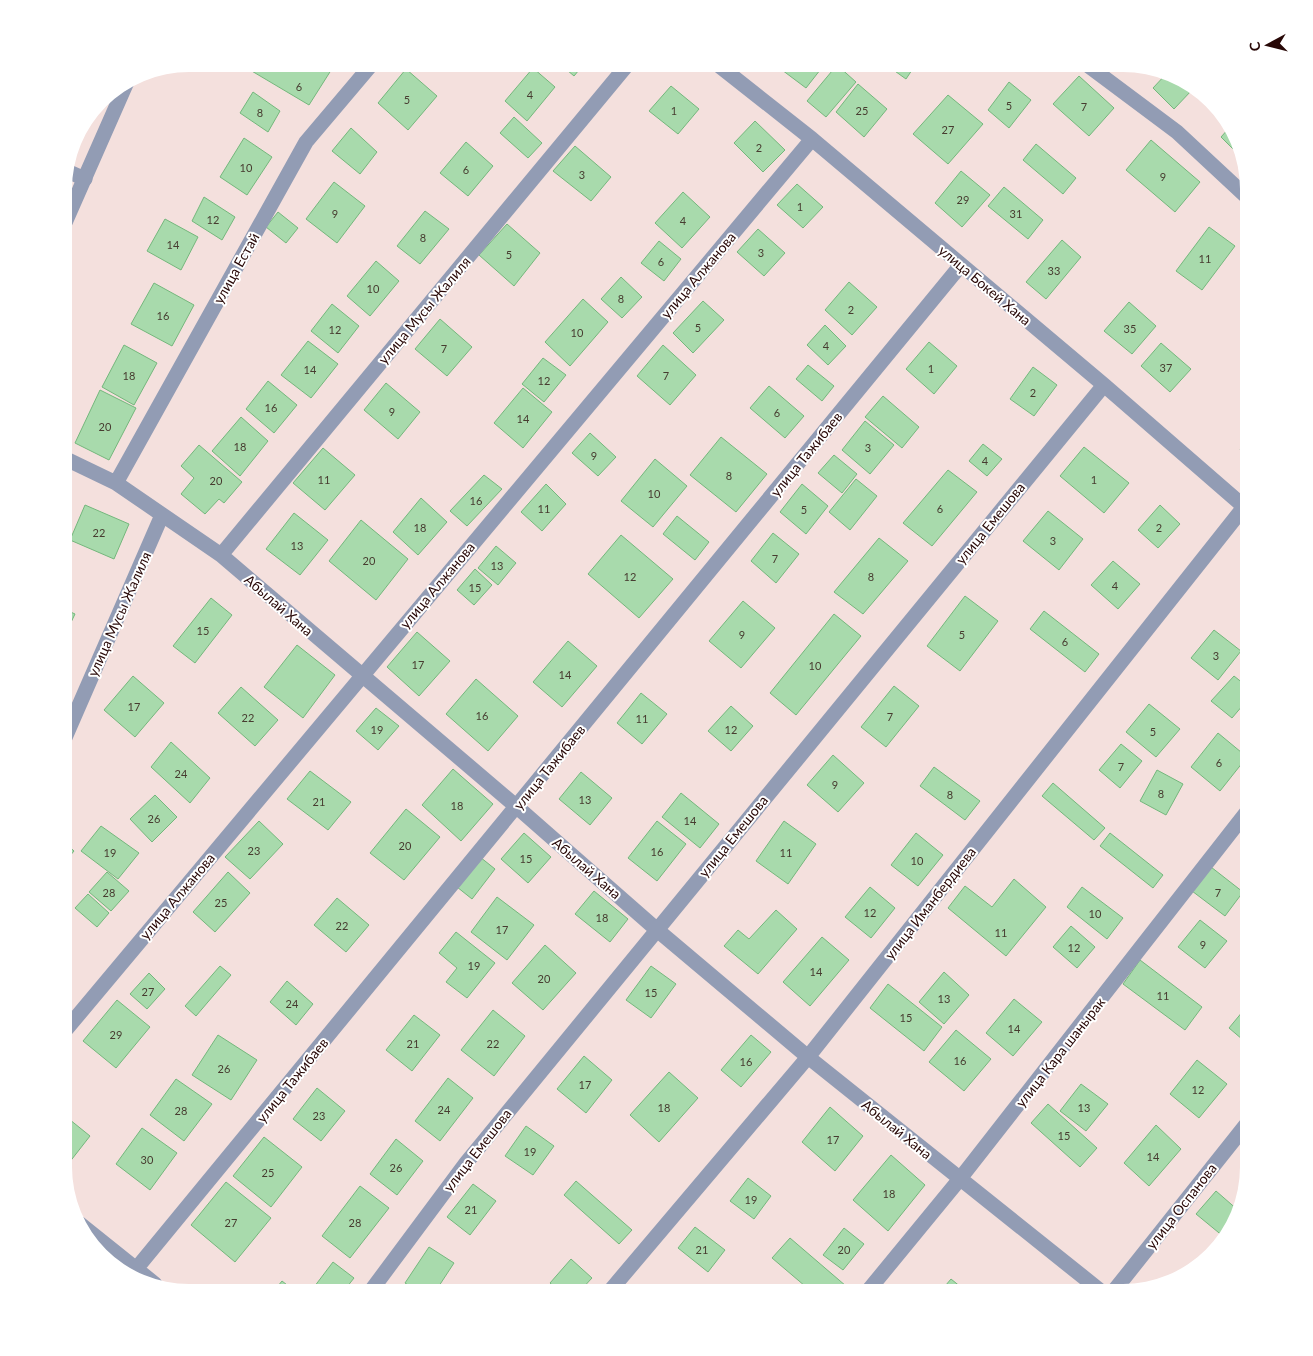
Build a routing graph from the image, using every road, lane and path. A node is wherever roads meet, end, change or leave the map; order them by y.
1 (365, 72) edge
2 (621, 72) edge
3 (728, 73) edge
4 (1098, 73) edge
5 (122, 94) edge
6 (812, 139) junction
7 (74, 174) edge
8 (85, 179) junction
9 (1240, 191) edge
10 (73, 205) edge
11 (961, 265) junction
12 (1104, 385) junction
13 (73, 462) edge
14 (116, 483) junction
15 (1240, 503) edge
16 (162, 515) junction
17 (1240, 518) edge
18 (221, 555) junction
19 (361, 676) junction
20 (72, 721) edge
21 (517, 807) junction
22 (1240, 821) edge
23 (656, 929) junction
24 (72, 1022) edge
25 (808, 1057) junction
26 (1240, 1132) edge
27 (959, 1180) junction
28 (96, 1237) edge
29 (136, 1269) junction
30 (139, 1272) edge
31 (376, 1284) edge
32 (616, 1284) edge
33 (874, 1284) edge
34 (1092, 1284) edge
35 (1119, 1284) edge

1 - 14 street, улица Естай
2 - 18 street, улица Мусы Жалиля
3 - 6 street, улица Бокей Хана
4 - 9 street
5 - 8 street
6 - 11 street, улица Бокей Хана
6 - 19 street, улица Алжанова
7 - 8 street
8 - 10 street
11 - 12 street, улица Бокей Хана
11 - 21 street, улица Тажибаев
12 - 15 street, улица Бокей Хана
12 - 23 street, улица Емешова
13 - 14 street, Абылай Хана
14 - 16 street, Абылай Хана
16 - 18 street, Абылай Хана
16 - 20 street, улица Мусы Жалиля
17 - 25 street, улица Иманбердиева
18 - 19 street, Абылай Хана
19 - 21 street, Абылай Хана
19 - 24 street, улица Алжанова
21 - 23 street, Абылай Хана
21 - 29 street, улица Тажибаев
22 - 27 street, улица Кара шанырак
23 - 25 street, Абылай Хана
23 - 31 street, улица Емешова
25 - 27 street, Абылай Хана
25 - 32 street, улица Иманбердиева
26 - 35 street, улица Оспанова
27 - 33 street, улица Кара шанырак
27 - 34 street, Абылай Хана
28 - 29 street
29 - 30 street

